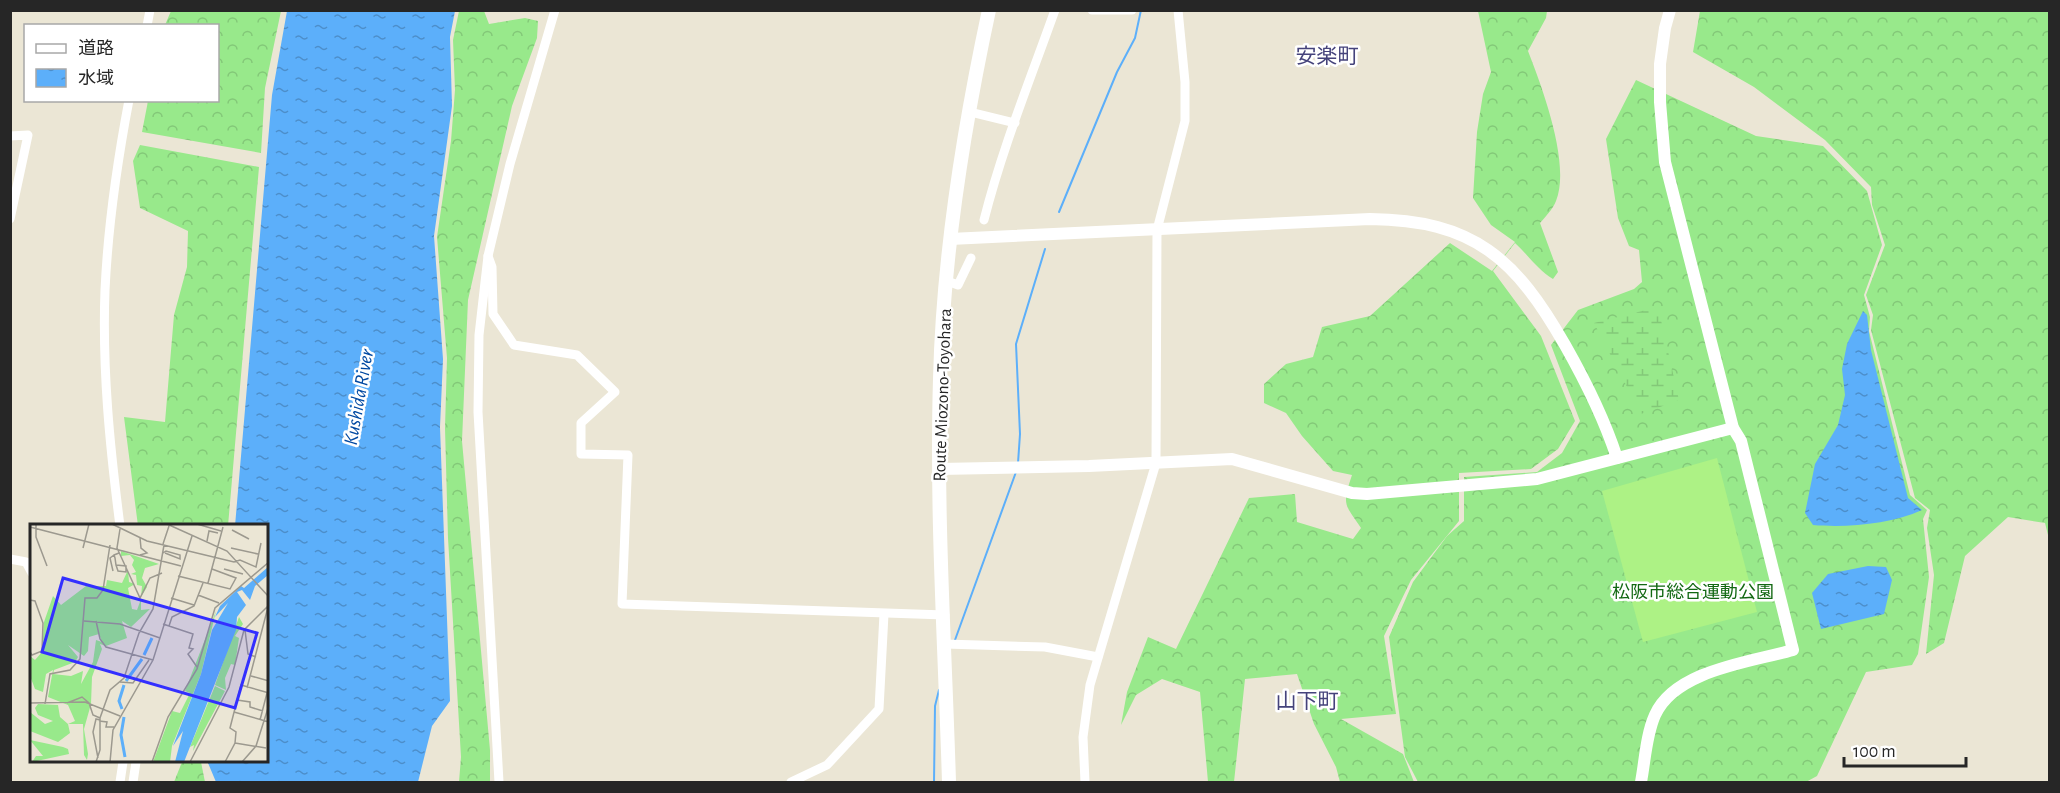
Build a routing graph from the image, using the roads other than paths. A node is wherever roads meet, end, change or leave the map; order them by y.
1 (555, 10) edge
2 (989, 10) edge
3 (1055, 10) edge
4 (1092, 10) edge
5 (1132, 10) edge
6 (1670, 10) edge
7 (1177, 11) edge
8 (129, 102) edge
9 (970, 112) junction
10 (1015, 123) junction
11 (10, 136) edge
12 (10, 219) edge
13 (984, 220) dead end
14 (1156, 230) junction
15 (950, 239) junction
16 (488, 256) junction
17 (971, 258) dead end
18 (946, 281) junction
19 (1733, 428) junction
20 (1617, 458) junction
21 (1156, 464) junction
22 (939, 470) junction
23 (120, 524) edge
24 (10, 559) edge
25 (30, 569) edge
26 (884, 614) junction
27 (945, 615) junction
28 (945, 644) junction
29 (1098, 657) junction
30 (123, 763) edge
31 (136, 763) edge
32 (805, 780) edge
33 (120, 783) edge
34 (133, 783) edge
35 (499, 783) edge
36 (791, 783) edge
37 (949, 783) edge
38 (1085, 783) edge
39 (1641, 783) edge

1 - 16 street
2 - 9 main road, Route Miozono-Toyohara
3 - 10 street
4 - 5 street
6 - 19 street
7 - 14 street
8 - 23 street
9 - 10 street
9 - 15 main road, Route Miozono-Toyohara
10 - 13 street
11 - 12 street
14 - 15 street
14 - 20 street
14 - 21 street
15 - 18 main road, Route Miozono-Toyohara
16 - 26 street
16 - 35 street
17 - 18 street
18 - 22 main road, Route Miozono-Toyohara
19 - 20 street
19 - 39 street
20 - 21 street
21 - 22 street
21 - 29 street
22 - 27 main road, Route Miozono-Toyohara
24 - 25 street
26 - 27 street
26 - 32 street
27 - 28 main road, Route Miozono-Toyohara
28 - 29 street
28 - 37 main road, Route Miozono-Toyohara
29 - 38 street
30 - 33 street
31 - 34 street
32 - 36 street

